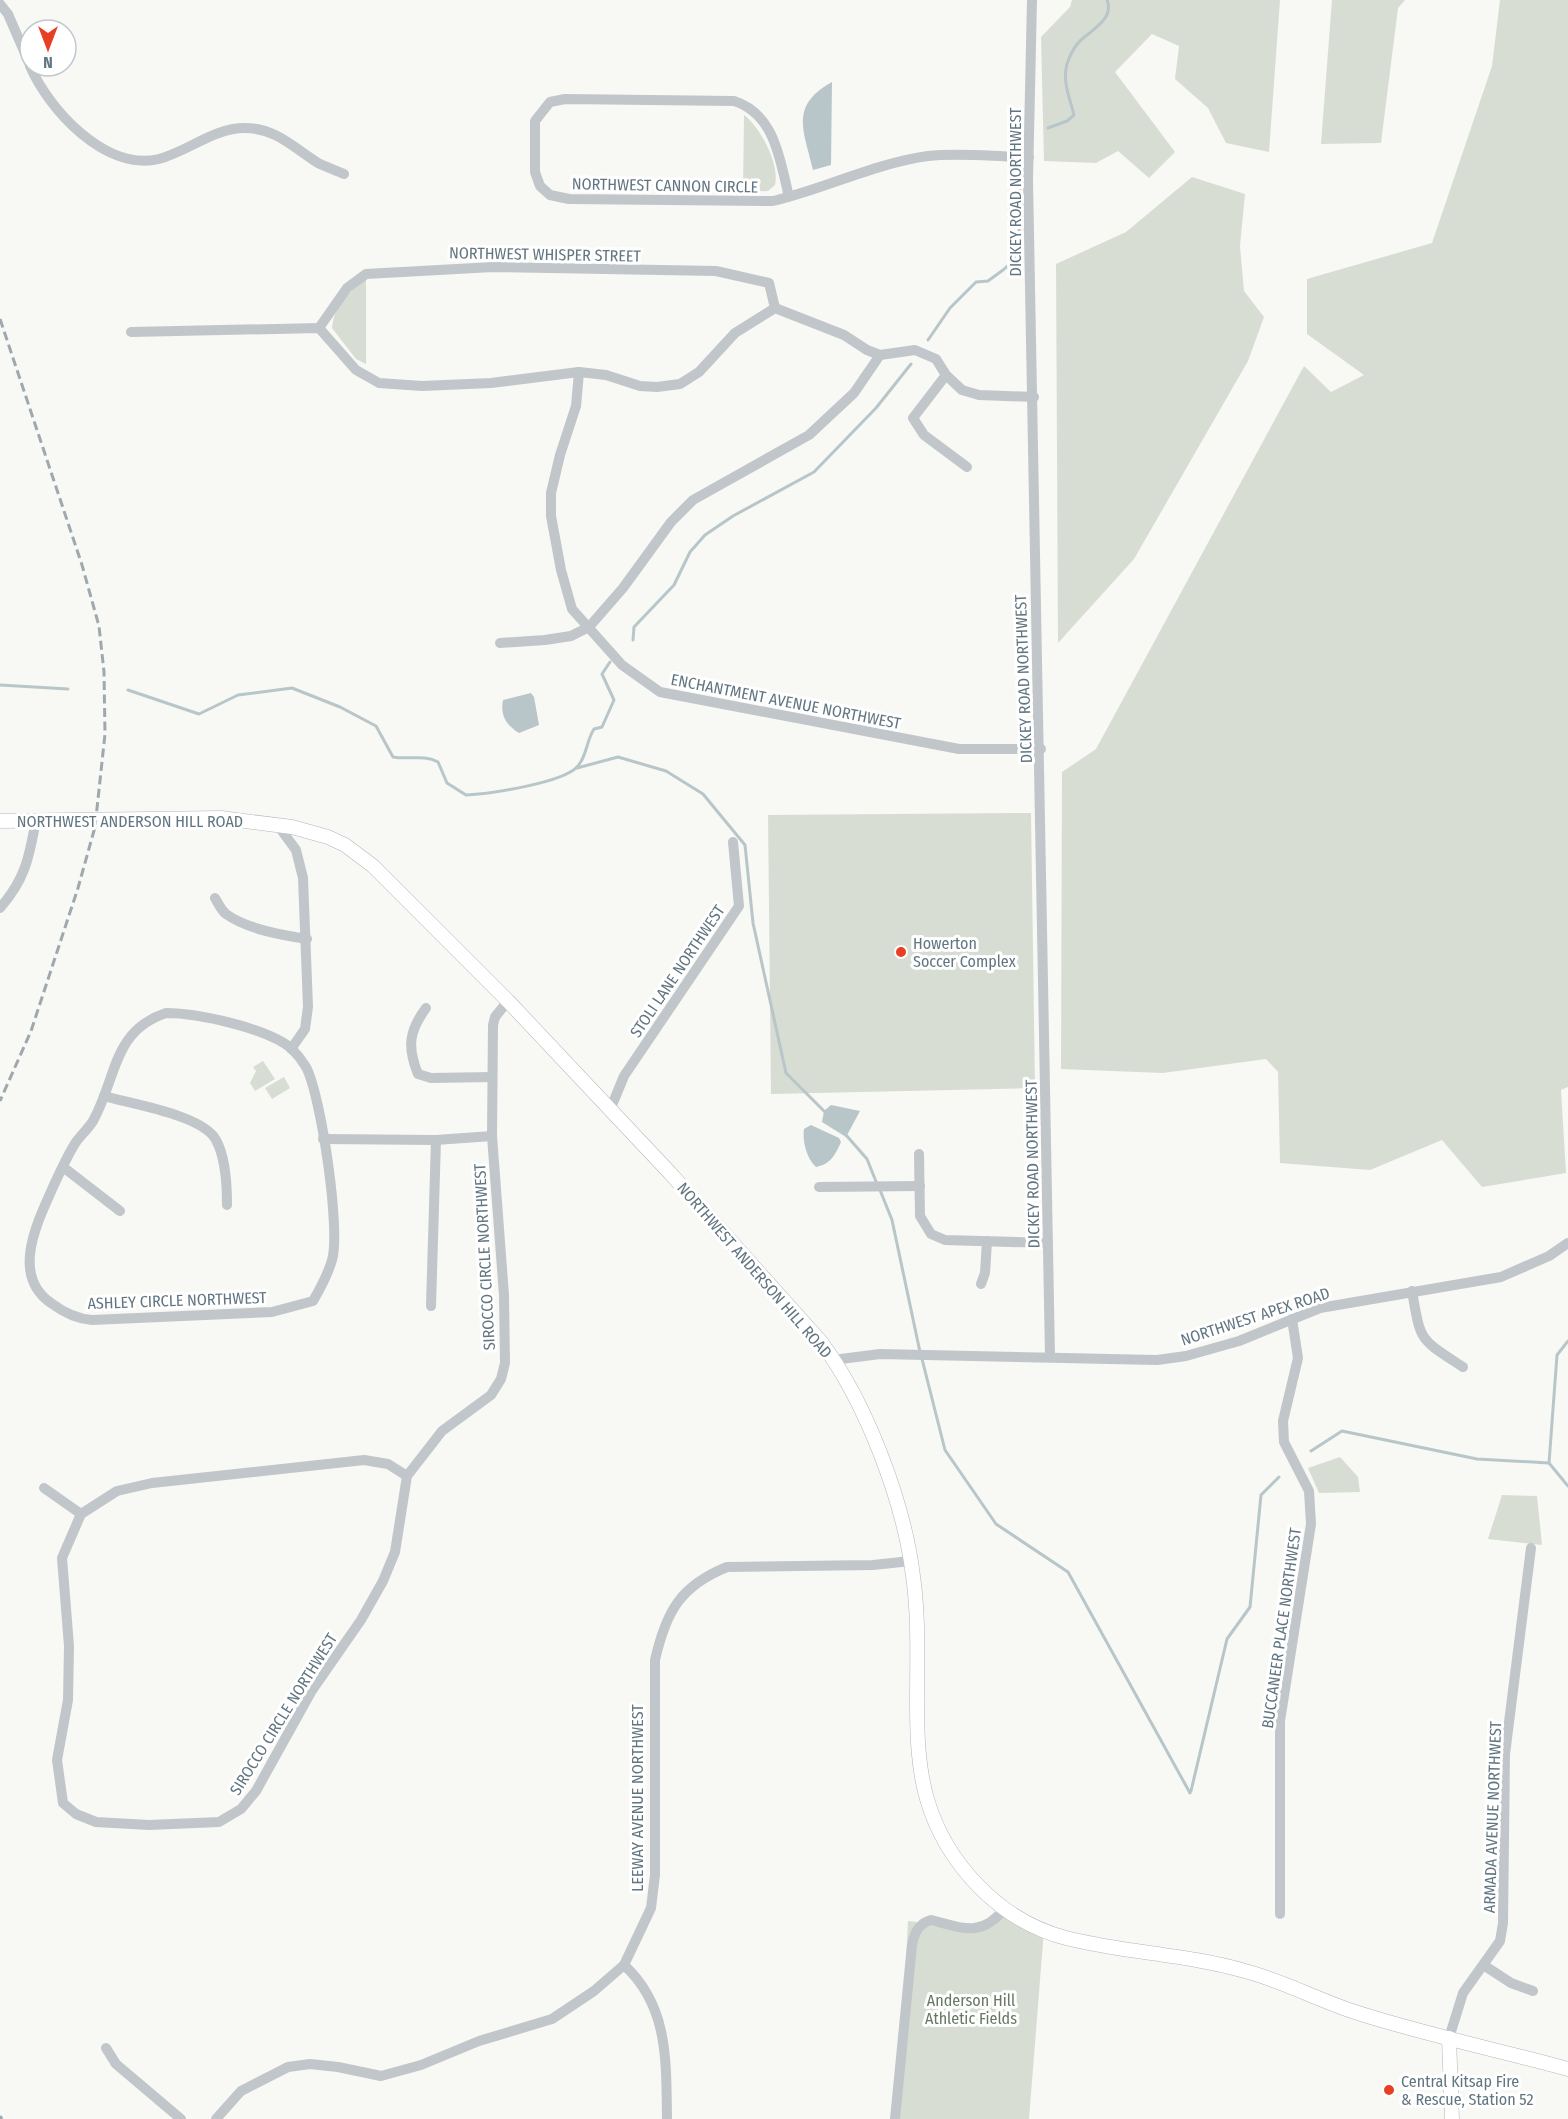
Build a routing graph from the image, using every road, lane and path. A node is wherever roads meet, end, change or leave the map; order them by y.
1 (1032, 0) edge
2 (0, 4) edge
3 (18, 38) edge
4 (35, 78) edge
5 (1029, 157) junction
6 (344, 174) dead end
7 (789, 197) junction
8 (775, 308) junction
9 (319, 328) junction
10 (131, 332) dead end
11 (880, 355) junction
12 (579, 372) junction
13 (946, 375) junction
14 (1034, 397) junction
15 (967, 467) dead end
16 (589, 627) junction
17 (500, 643) dead end
18 (1041, 749) junction
19 (36, 820) junction
20 (0, 821) edge
21 (277, 824) junction
22 (733, 842) dead end
23 (215, 898) dead end
24 (0, 908) edge
25 (307, 939) junction
26 (508, 1001) junction
27 (426, 1008) dead end
28 (291, 1049) junction
29 (492, 1077) junction
30 (104, 1096) junction
31 (610, 1110) junction
32 (492, 1136) junction
33 (323, 1139) junction
34 (436, 1140) junction
35 (919, 1154) dead end
36 (63, 1167) junction
37 (920, 1186) junction
38 (819, 1187) dead end
39 (226, 1205) dead end
40 (120, 1211) dead end
41 (987, 1241) junction
42 (1048, 1243) junction
43 (1568, 1243) edge
44 (981, 1284) dead end
45 (1412, 1291) junction
46 (431, 1306) dead end
47 (1292, 1319) junction
48 (1050, 1356) junction
49 (833, 1360) junction
50 (1463, 1367) dead end
51 (407, 1476) junction
52 (44, 1488) dead end
53 (81, 1514) junction
54 (1531, 1548) dead end
55 (911, 1561) junction
56 (1005, 1908) junction
57 (1280, 1914) dead end
58 (624, 1965) junction
59 (1485, 1966) junction
60 (1533, 1991) dead end
61 (1449, 2038) junction
62 (106, 2048) dead end
63 (1568, 2069) edge
64 (181, 2119) edge
65 (216, 2119) edge
66 (667, 2119) edge
67 (895, 2119) edge
68 (1452, 2119) edge

1 - 5 street, DICKEY ROAD NORTHWEST
2 - 3 street
4 - 6 street
5 - 7 street, NORTHWEST CANNON CIRCLE
5 - 14 street, DICKEY ROAD NORTHWEST
7 - 7 street, NORTHWEST CANNON CIRCLE
8 - 9 street, NORTHWEST WHISPER STREET
8 - 11 street
8 - 12 street
9 - 10 street
9 - 12 street
11 - 13 street
11 - 16 street
12 - 16 street, ENCHANTMENT AVENUE NORTHWEST
13 - 14 street
13 - 15 street
14 - 18 street, DICKEY ROAD NORTHWEST
16 - 17 street
16 - 18 street, ENCHANTMENT AVENUE NORTHWEST
18 - 42 street, DICKEY ROAD NORTHWEST
19 - 20 main road, NORTHWEST ANDERSON HILL ROAD
19 - 21 main road, NORTHWEST ANDERSON HILL ROAD
19 - 24 street
21 - 25 street
21 - 26 main road, NORTHWEST ANDERSON HILL ROAD
22 - 31 street, STOLI LANE NORTHWEST
23 - 25 street
25 - 28 street
26 - 29 street, SIROCCO CIRCLE NORTHWEST
26 - 31 main road, NORTHWEST ANDERSON HILL ROAD
27 - 29 street
28 - 30 street, ASHLEY CIRCLE NORTHWEST
28 - 33 street, ASHLEY CIRCLE NORTHWEST
29 - 32 street, SIROCCO CIRCLE NORTHWEST
30 - 36 street, ASHLEY CIRCLE NORTHWEST
30 - 39 street
31 - 49 main road, NORTHWEST ANDERSON HILL ROAD
32 - 34 street
32 - 51 street, SIROCCO CIRCLE NORTHWEST
33 - 34 street
33 - 36 street, ASHLEY CIRCLE NORTHWEST
34 - 46 street
35 - 37 street
36 - 40 street
37 - 38 street
37 - 41 street
41 - 42 street
41 - 44 street
42 - 48 street, DICKEY ROAD NORTHWEST
43 - 45 street, NORTHWEST APEX ROAD
45 - 47 street, NORTHWEST APEX ROAD
45 - 50 street
47 - 48 street, NORTHWEST APEX ROAD
47 - 57 street, BUCCANEER PLACE NORTHWEST
48 - 49 street, NORTHWEST APEX ROAD
49 - 55 main road, NORTHWEST ANDERSON HILL ROAD
51 - 53 street
51 - 53 street, SIROCCO CIRCLE NORTHWEST
52 - 53 street
54 - 59 street, ARMADA AVENUE NORTHWEST
55 - 56 main road, NORTHWEST ANDERSON HILL ROAD
55 - 58 street, LEEWAY AVENUE NORTHWEST
56 - 61 main road, NORTHWEST ANDERSON HILL ROAD
56 - 67 street
58 - 65 street, LEEWAY AVENUE NORTHWEST
58 - 66 street
59 - 60 street
59 - 61 street, ARMADA AVENUE NORTHWEST
61 - 63 main road, NORTHWEST ANDERSON HILL ROAD
61 - 68 main road
62 - 64 street

